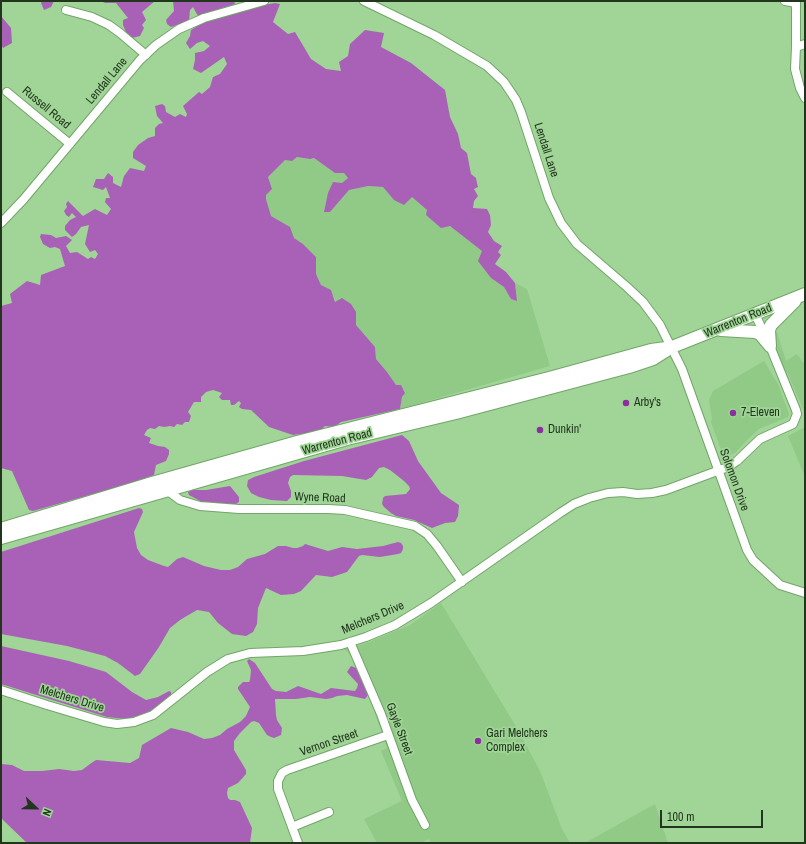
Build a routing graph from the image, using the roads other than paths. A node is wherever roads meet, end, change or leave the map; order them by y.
1 (264, 1) edge
2 (364, 1) edge
3 (785, 1) edge
4 (796, 2) edge
5 (66, 10) dead end
6 (805, 44) edge
7 (796, 47) junction
8 (146, 55) junction
9 (7, 92) dead end
10 (805, 98) edge
11 (70, 144) junction
12 (1, 223) edge
13 (803, 297) edge
14 (755, 314) junction
15 (715, 330) junction
16 (770, 346) junction
17 (672, 347) junction
18 (718, 471) junction
19 (156, 482) junction
20 (166, 490) junction
21 (1, 529) edge
22 (1, 538) edge
23 (462, 582) junction
24 (805, 594) edge
25 (350, 642) junction
26 (1, 690) edge
27 (388, 735) junction
28 (329, 812) dead end
29 (425, 825) dead end
30 (292, 827) junction
31 (298, 843) edge

1 - 8 street, Lendall Lane
2 - 17 street, Lendall Lane
3 - 4 street
4 - 7 street
5 - 8 street
6 - 7 street
7 - 10 street
8 - 11 street, Lendall Lane
9 - 11 street, Russell Road
11 - 12 street, Lendall Lane
13 - 14 main road, Warrenton Road
13 - 16 main road
14 - 15 main road, Warrenton Road
14 - 16 street
15 - 16 main road
15 - 17 main road, Warrenton Road
16 - 18 street, Melchers Drive
17 - 18 street, Solomon Drive
17 - 19 main road, Warrenton Road
17 - 20 main road, Warrenton Road
18 - 23 street, Melchers Drive
18 - 24 street, Solomon Drive
19 - 20 street, Wyne Road
19 - 21 main road, Warrenton Road
20 - 22 main road, Warrenton Road
20 - 23 street, Wyne Road
23 - 25 street, Melchers Drive
25 - 26 street, Melchers Drive
25 - 27 street, Gayle Street
27 - 29 street, Gayle Street
27 - 30 street, Vernon Street
28 - 30 street
30 - 31 street

